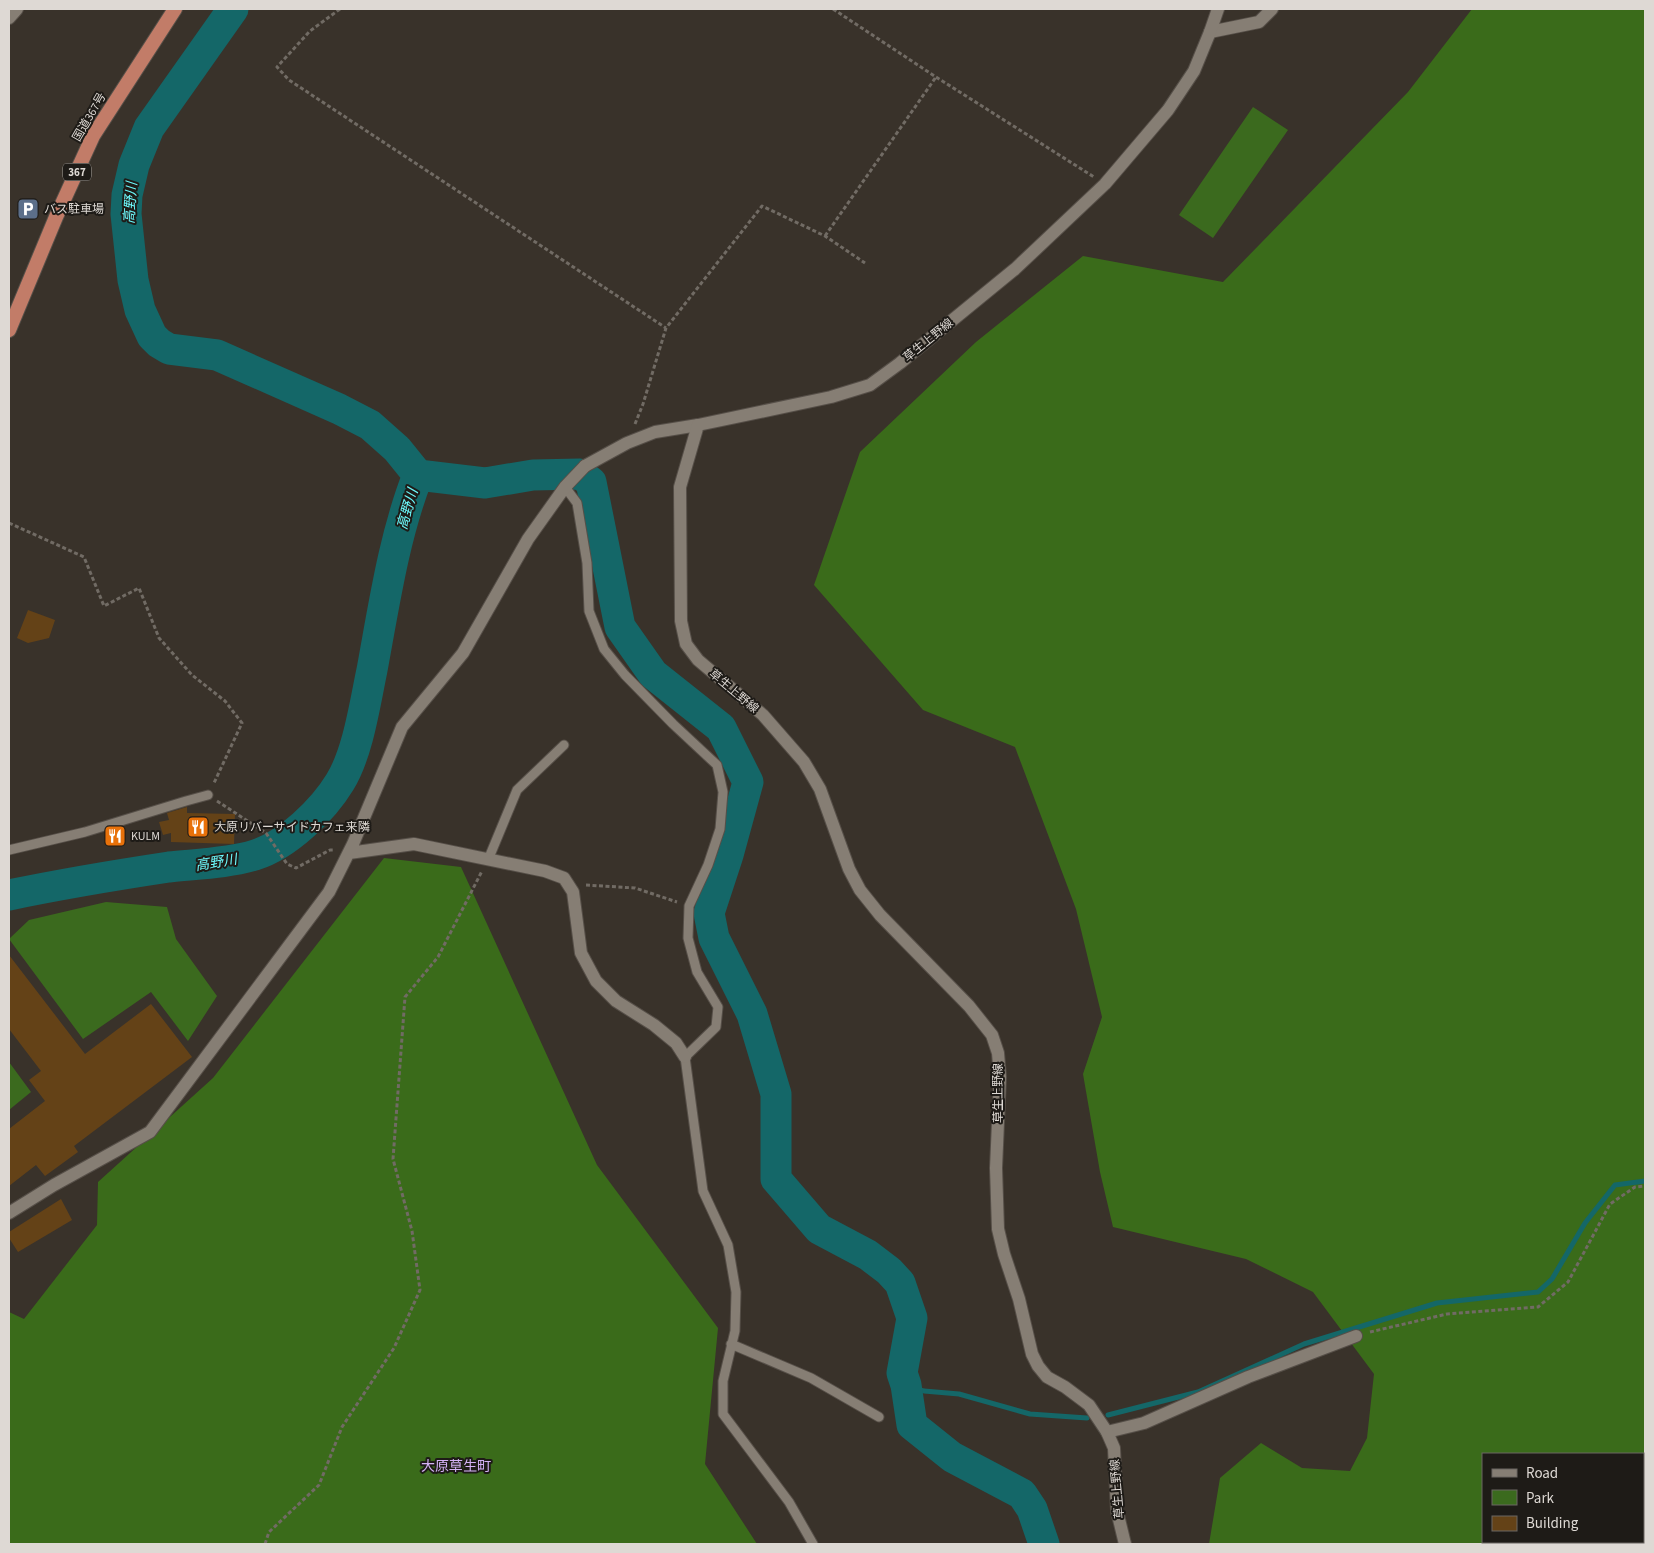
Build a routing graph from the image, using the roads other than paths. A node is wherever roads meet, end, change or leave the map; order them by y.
1 (17, 9) edge
2 (175, 9) edge
3 (1218, 9) edge
4 (1272, 9) edge
5 (9, 18) edge
6 (1210, 32) junction
7 (9, 330) edge
8 (698, 425) junction
9 (565, 487) junction
10 (564, 745) dead end
11 (208, 795) road end
12 (9, 850) edge
13 (349, 853) junction
14 (488, 860) junction
15 (685, 1057) junction
16 (9, 1213) edge
17 (1356, 1336) road end
18 (731, 1344) junction
19 (879, 1417) dead end
20 (1107, 1432) junction
21 (813, 1544) edge
22 (1125, 1544) edge

1 - 5 main road
2 - 7 highway, 国道367号 / 367
3 - 6 main road, 草生上野線
4 - 6 main road
6 - 8 main road, 草生上野線
8 - 9 main road
8 - 20 main road, 草生上野線
9 - 13 main road
9 - 15 lane
10 - 14 lane
11 - 12 lane
13 - 14 main road
13 - 16 main road
14 - 15 main road
15 - 18 lane
17 - 20 main road
18 - 19 lane
18 - 21 lane
20 - 22 main road, 草生上野線

